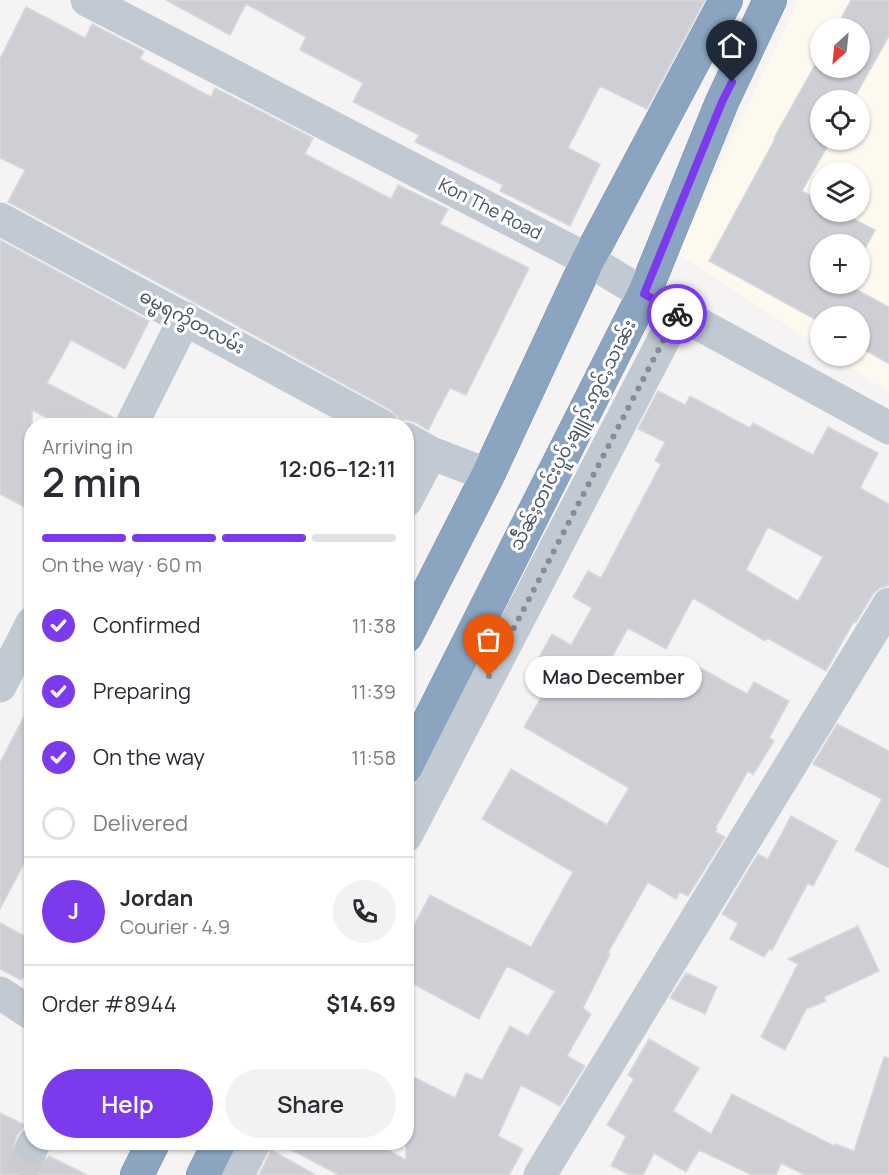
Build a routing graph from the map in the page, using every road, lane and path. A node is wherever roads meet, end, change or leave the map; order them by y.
1 (87, 0) edge
2 (726, 0) edge
3 (770, 0) edge
4 (0, 219) edge
5 (588, 260) junction
6 (644, 294) junction
7 (678, 312) junction
8 (185, 318) junction
9 (134, 418) edge
10 (367, 418) edge
11 (889, 428) edge
12 (419, 446) edge
13 (414, 467) edge
14 (488, 475) junction
15 (889, 604) edge
16 (414, 620) edge
17 (24, 639) edge
18 (0, 686) edge
19 (414, 751) edge
20 (414, 821) edge
21 (0, 993) edge
22 (24, 1009) edge
23 (150, 1150) edge
24 (216, 1150) edge
25 (250, 1150) edge
26 (137, 1175) edge
27 (203, 1175) edge
28 (238, 1175) edge
29 (540, 1175) edge

1 - 5 street, Kon The Road
2 - 5 highway
3 - 6 highway, သဵႅၼ်ႈတၢင်းပူဝ်ႇၶျူၵ်ႉဢွင်ႇသၢၼ်း
4 - 8 street, ဓမ္မရက္ခိတလမ်း
5 - 6 street, Kon The Road
5 - 14 highway
6 - 7 street, Kon The Road
6 - 19 highway, သဵႅၼ်ႈတၢင်းပူဝ်ႇၶျူၵ်ႉဢွင်ႇသၢၼ်း
7 - 11 street, Kon The Road
7 - 20 street
8 - 9 street
8 - 10 street, ဓမ္မရက္ခိတလမ်း
12 - 13 street
12 - 14 street
14 - 16 highway
15 - 29 street
17 - 18 street
21 - 22 street
23 - 26 highway
24 - 27 highway
25 - 28 street

